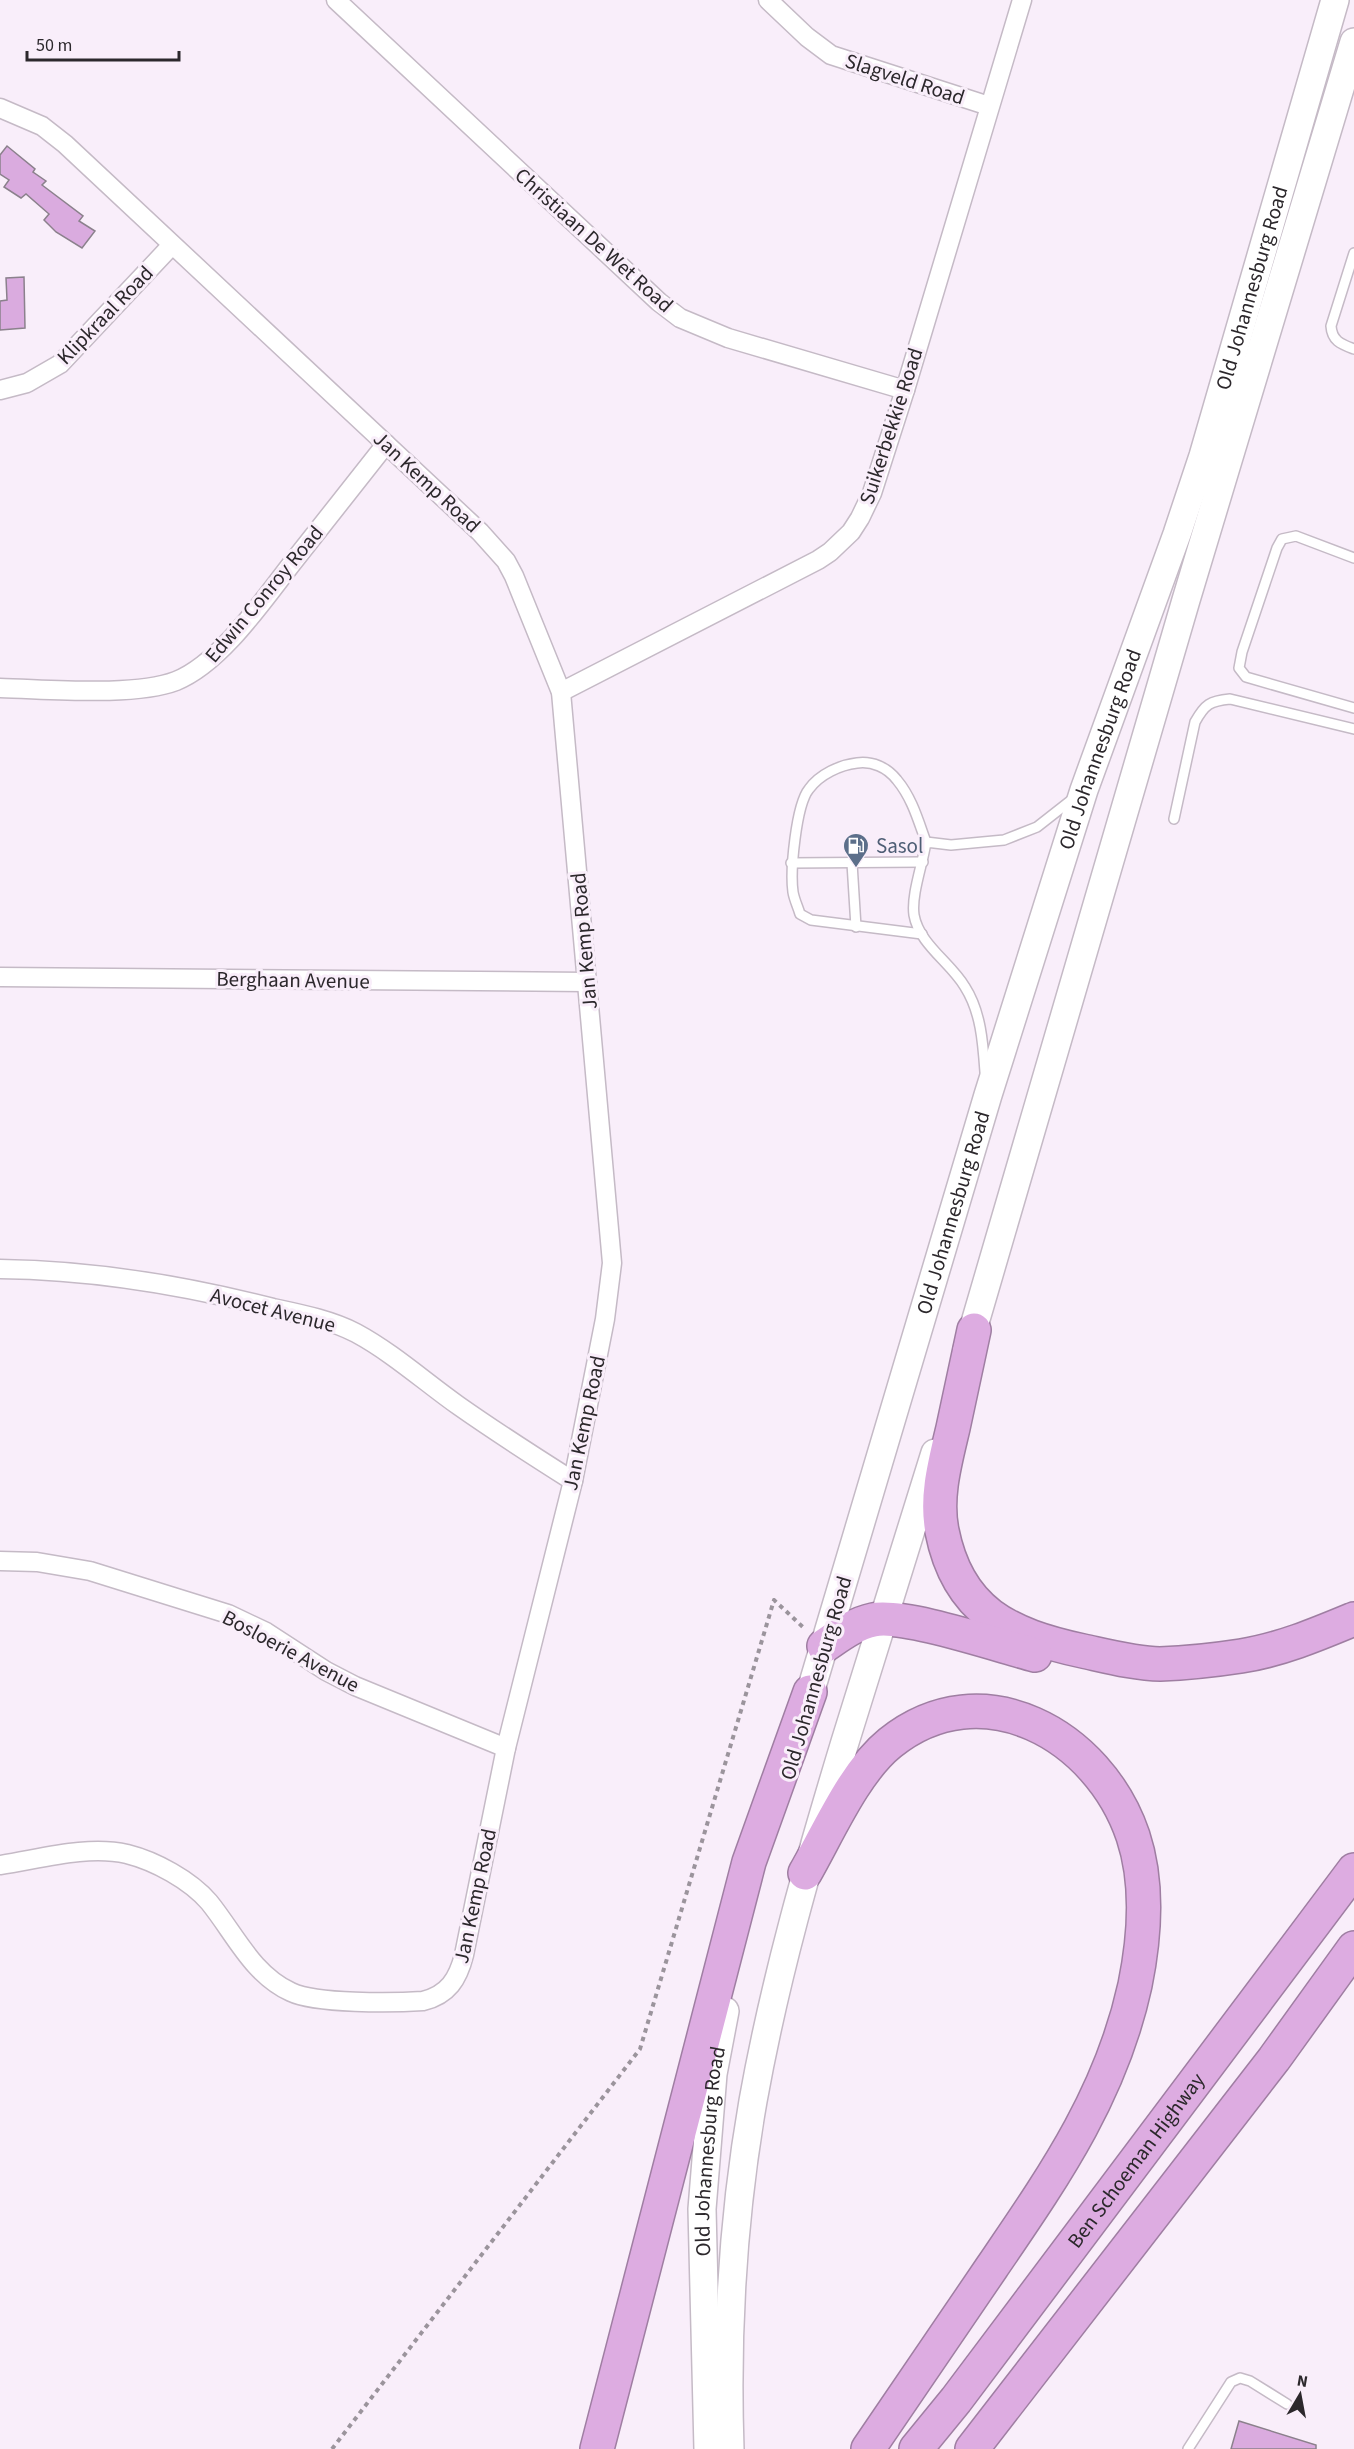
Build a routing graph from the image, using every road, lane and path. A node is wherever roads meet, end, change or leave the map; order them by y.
1 (336, 0) edge
2 (768, 0) edge
3 (1022, 0) edge
4 (1335, 0) edge
5 (1354, 42) edge
6 (989, 106) junction
7 (0, 108) edge
8 (172, 245) junction
9 (1354, 253) edge
10 (1354, 349) edge
11 (0, 390) edge
12 (905, 390) junction
13 (386, 444) junction
14 (1354, 558) edge
15 (0, 688) edge
16 (561, 692) junction
17 (1354, 708) edge
18 (1354, 729) edge
19 (1084, 790) junction
20 (1174, 819) dead end
21 (926, 842) junction
22 (923, 862) junction
23 (791, 863) junction
24 (852, 863) junction
25 (855, 927) junction
26 (922, 934) junction
27 (0, 977) edge
28 (587, 982) junction
29 (987, 1095) junction
30 (0, 1269) edge
31 (974, 1330) junction
32 (573, 1481) junction
33 (0, 1561) edge
34 (883, 1618) junction
35 (1354, 1620) edge
36 (824, 1646) junction
37 (1158, 1664) junction
38 (810, 1692) junction
39 (506, 1748) junction
40 (0, 1865) edge
41 (1354, 1870) edge
42 (805, 1873) junction
43 (1354, 1948) edge
44 (1287, 2404) dead end
45 (332, 2449) edge
46 (597, 2449) edge
47 (708, 2449) edge
48 (730, 2449) edge
49 (868, 2449) edge
50 (916, 2449) edge
51 (972, 2449) edge
52 (1188, 2449) edge

1 - 12 street, Christiaan De Wet Road
2 - 6 street, Slagveld Road
3 - 6 street, Suikerbekkie Road
4 - 19 main road, Old Johannesburg Road
5 - 31 main road, Old Johannesburg Road
6 - 12 street, Suikerbekkie Road
7 - 8 street, Jan Kemp Road
8 - 11 street, Klipkraal Road
8 - 13 street, Jan Kemp Road
9 - 10 lane
12 - 16 street, Suikerbekkie Road
13 - 15 street, Edwin Conroy Road
13 - 16 street, Jan Kemp Road
14 - 17 lane
16 - 28 street, Jan Kemp Road
18 - 20 lane
19 - 21 lane
19 - 29 main road, Old Johannesburg Road
21 - 22 lane
21 - 23 lane
22 - 24 lane
22 - 26 lane
23 - 24 lane
23 - 25 lane
24 - 25 lane
25 - 26 lane
26 - 29 lane
27 - 28 street, Berghaan Avenue
28 - 32 street, Jan Kemp Road
29 - 36 main road, Old Johannesburg Road
30 - 32 street, Avocet Avenue
31 - 34 main road, Old Johannesburg Road
31 - 37 highway
32 - 39 street, Jan Kemp Road
33 - 39 street, Bosloerie Avenue
34 - 36 highway
34 - 37 highway
34 - 42 main road, Old Johannesburg Road
35 - 37 highway
36 - 38 main road, Old Johannesburg Road
36 - 45 path
38 - 46 highway
38 - 47 main road, Old Johannesburg Road
39 - 40 street, Jan Kemp Road
41 - 50 highway, Ben Schoeman Highway
42 - 48 main road, Old Johannesburg Road
42 - 49 highway
43 - 51 highway
44 - 52 lane

